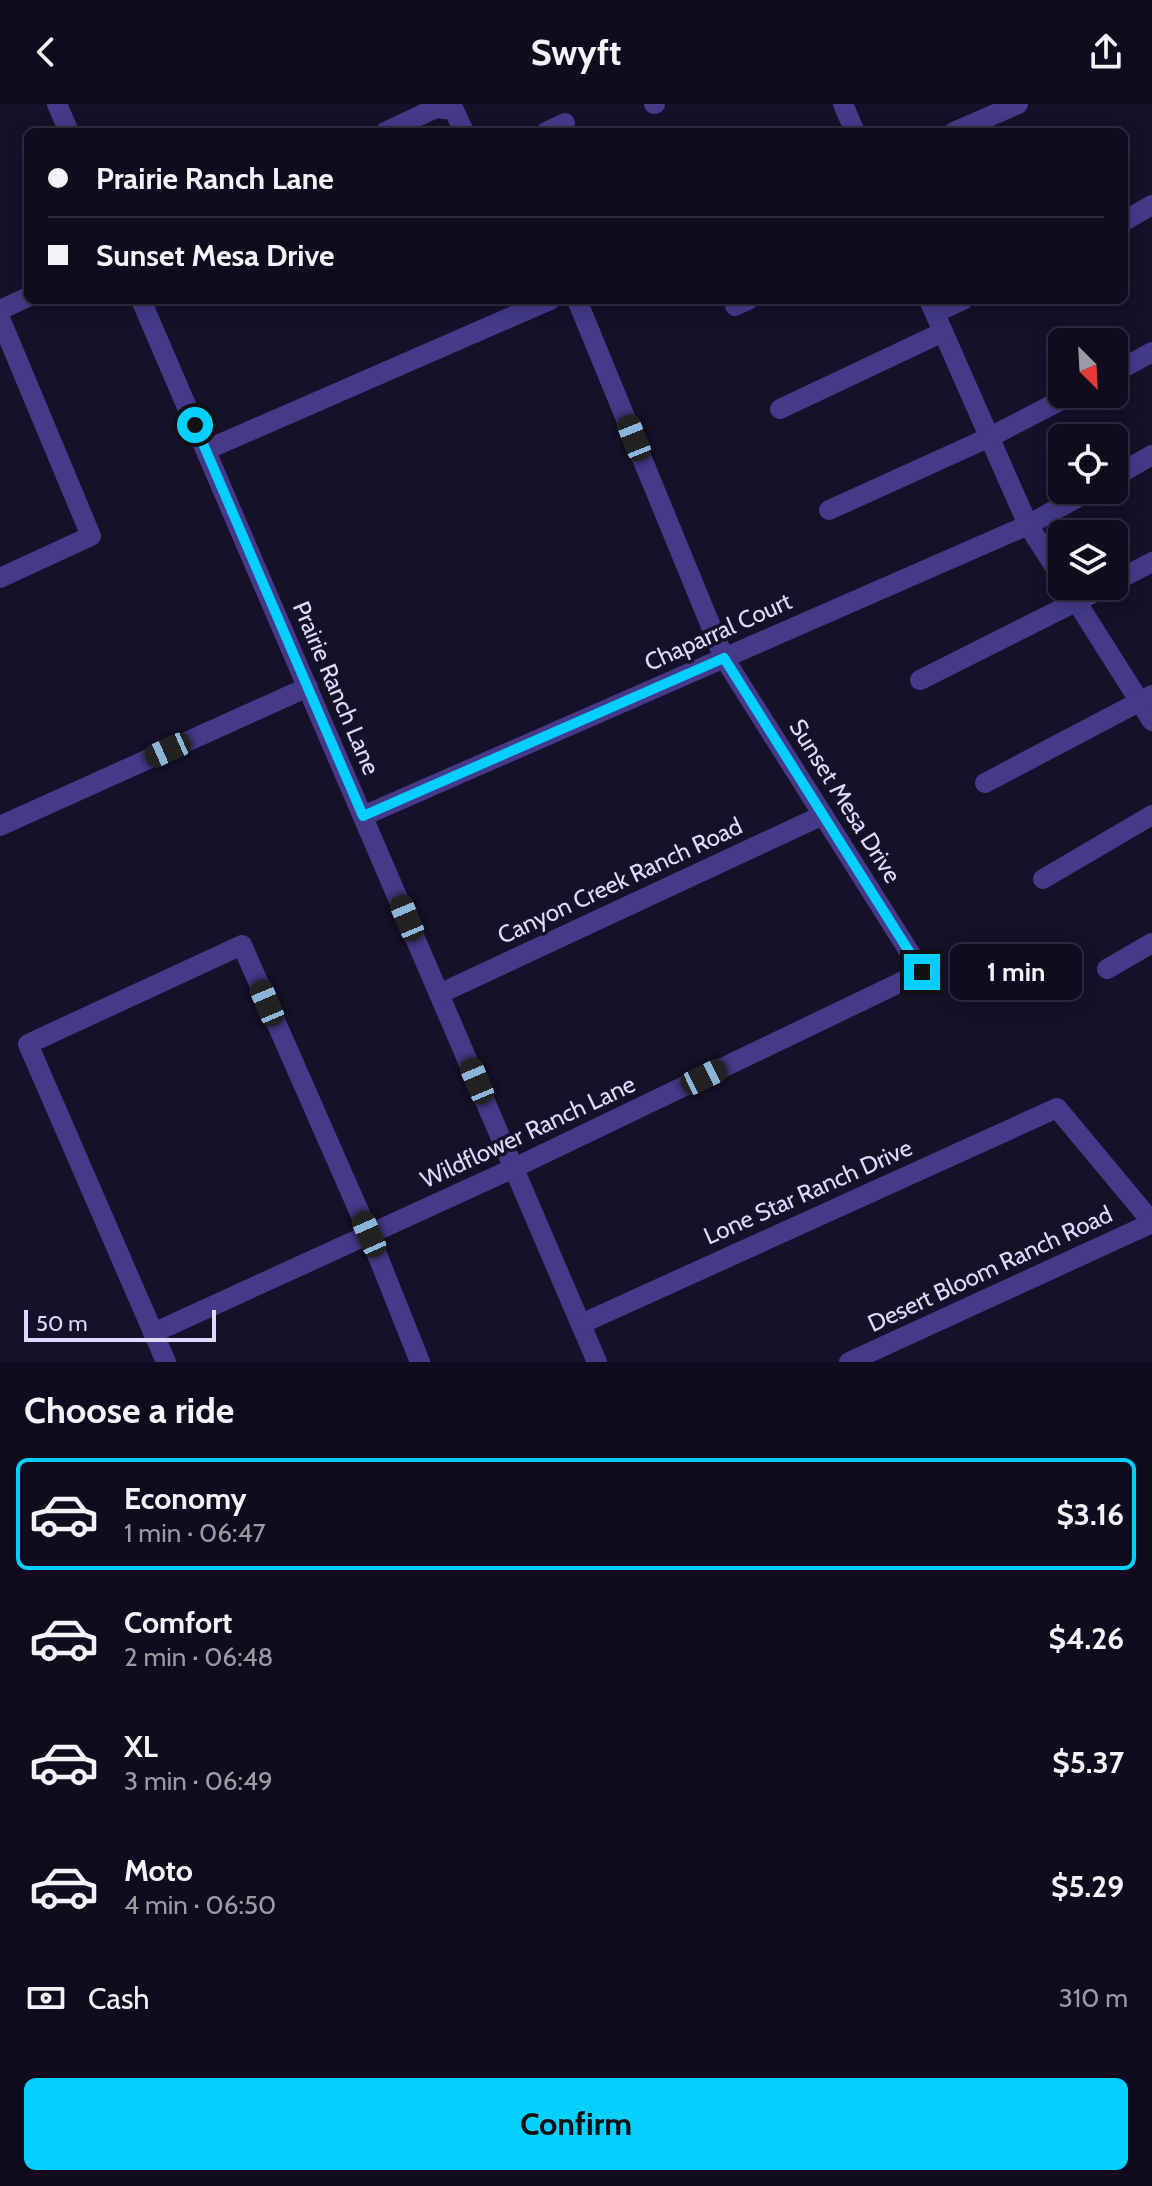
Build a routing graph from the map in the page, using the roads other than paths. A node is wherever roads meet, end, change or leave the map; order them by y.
1 (57, 104) edge
2 (843, 104) edge
3 (1018, 104) edge
4 (436, 106) edge
5 (565, 123) dead end
6 (67, 128) edge
7 (393, 128) edge
8 (462, 128) edge
9 (554, 128) edge
10 (853, 128) edge
11 (963, 128) edge
12 (1152, 205) edge
13 (1128, 219) edge
14 (24, 299) edge
15 (143, 304) edge
16 (541, 304) edge
17 (579, 304) edge
18 (956, 304) edge
19 (0, 310) edge
20 (936, 315) edge
21 (0, 318) edge
22 (1152, 352) edge
23 (1128, 365) edge
24 (1048, 407) edge
25 (780, 409) dead end
26 (990, 437) junction
27 (206, 450) junction
28 (1152, 455) edge
29 (1128, 469) edge
30 (1066, 504) edge
31 (829, 510) dead end
32 (1028, 525) junction
33 (1048, 556) edge
34 (1152, 562) edge
35 (1128, 575) edge
36 (0, 578) edge
37 (1061, 600) edge
38 (1076, 600) edge
39 (724, 658) junction
40 (920, 680) dead end
41 (308, 687) junction
42 (1146, 698) edge
43 (1152, 721) edge
44 (985, 783) dead end
45 (823, 815) junction
46 (1152, 815) edge
47 (363, 816) junction
48 (0, 826) edge
49 (1043, 879) dead end
50 (1152, 943) edge
51 (1107, 969) dead end
52 (922, 972) joint
53 (439, 994) junction
54 (514, 1168) junction
55 (1152, 1222) edge
56 (369, 1234) junction
57 (581, 1324) junction
58 (153, 1333) junction
59 (166, 1362) edge
60 (420, 1362) edge
61 (597, 1362) edge
62 (849, 1362) edge

1 - 6 street
2 - 10 street
3 - 11 street
4 - 7 street
4 - 8 street
5 - 9 street
12 - 13 street
14 - 19 street
15 - 27 street, Prairie Ranch Lane
16 - 27 street
17 - 39 street, Sunset Mesa Drive
18 - 20 street
20 - 25 street
20 - 26 street
21 - 36 street
22 - 23 street
24 - 26 street
26 - 31 street
26 - 32 street
27 - 41 street, Prairie Ranch Lane
28 - 29 street
30 - 32 street, Chaparral Court
32 - 33 street
32 - 39 street, Chaparral Court
34 - 35 street
37 - 40 street
38 - 42 street
39 - 45 street, Sunset Mesa Drive
39 - 47 street, Chaparral Court
41 - 47 street, Prairie Ranch Lane
41 - 48 street
42 - 43 street
42 - 44 street
45 - 52 street, Sunset Mesa Drive
45 - 53 street, Canyon Creek Ranch Road
46 - 49 street
47 - 53 street, Prairie Ranch Lane
50 - 51 street
52 - 54 street, Wildflower Ranch Lane
53 - 54 street, Prairie Ranch Lane
54 - 56 street, Wildflower Ranch Lane
54 - 57 street, Prairie Ranch Lane
55 - 57 street, Lone Star Ranch Drive
55 - 62 street, Desert Bloom Ranch Road
56 - 58 street, Wildflower Ranch Lane
56 - 58 street
56 - 60 street
57 - 61 street, Prairie Ranch Lane
58 - 59 street

